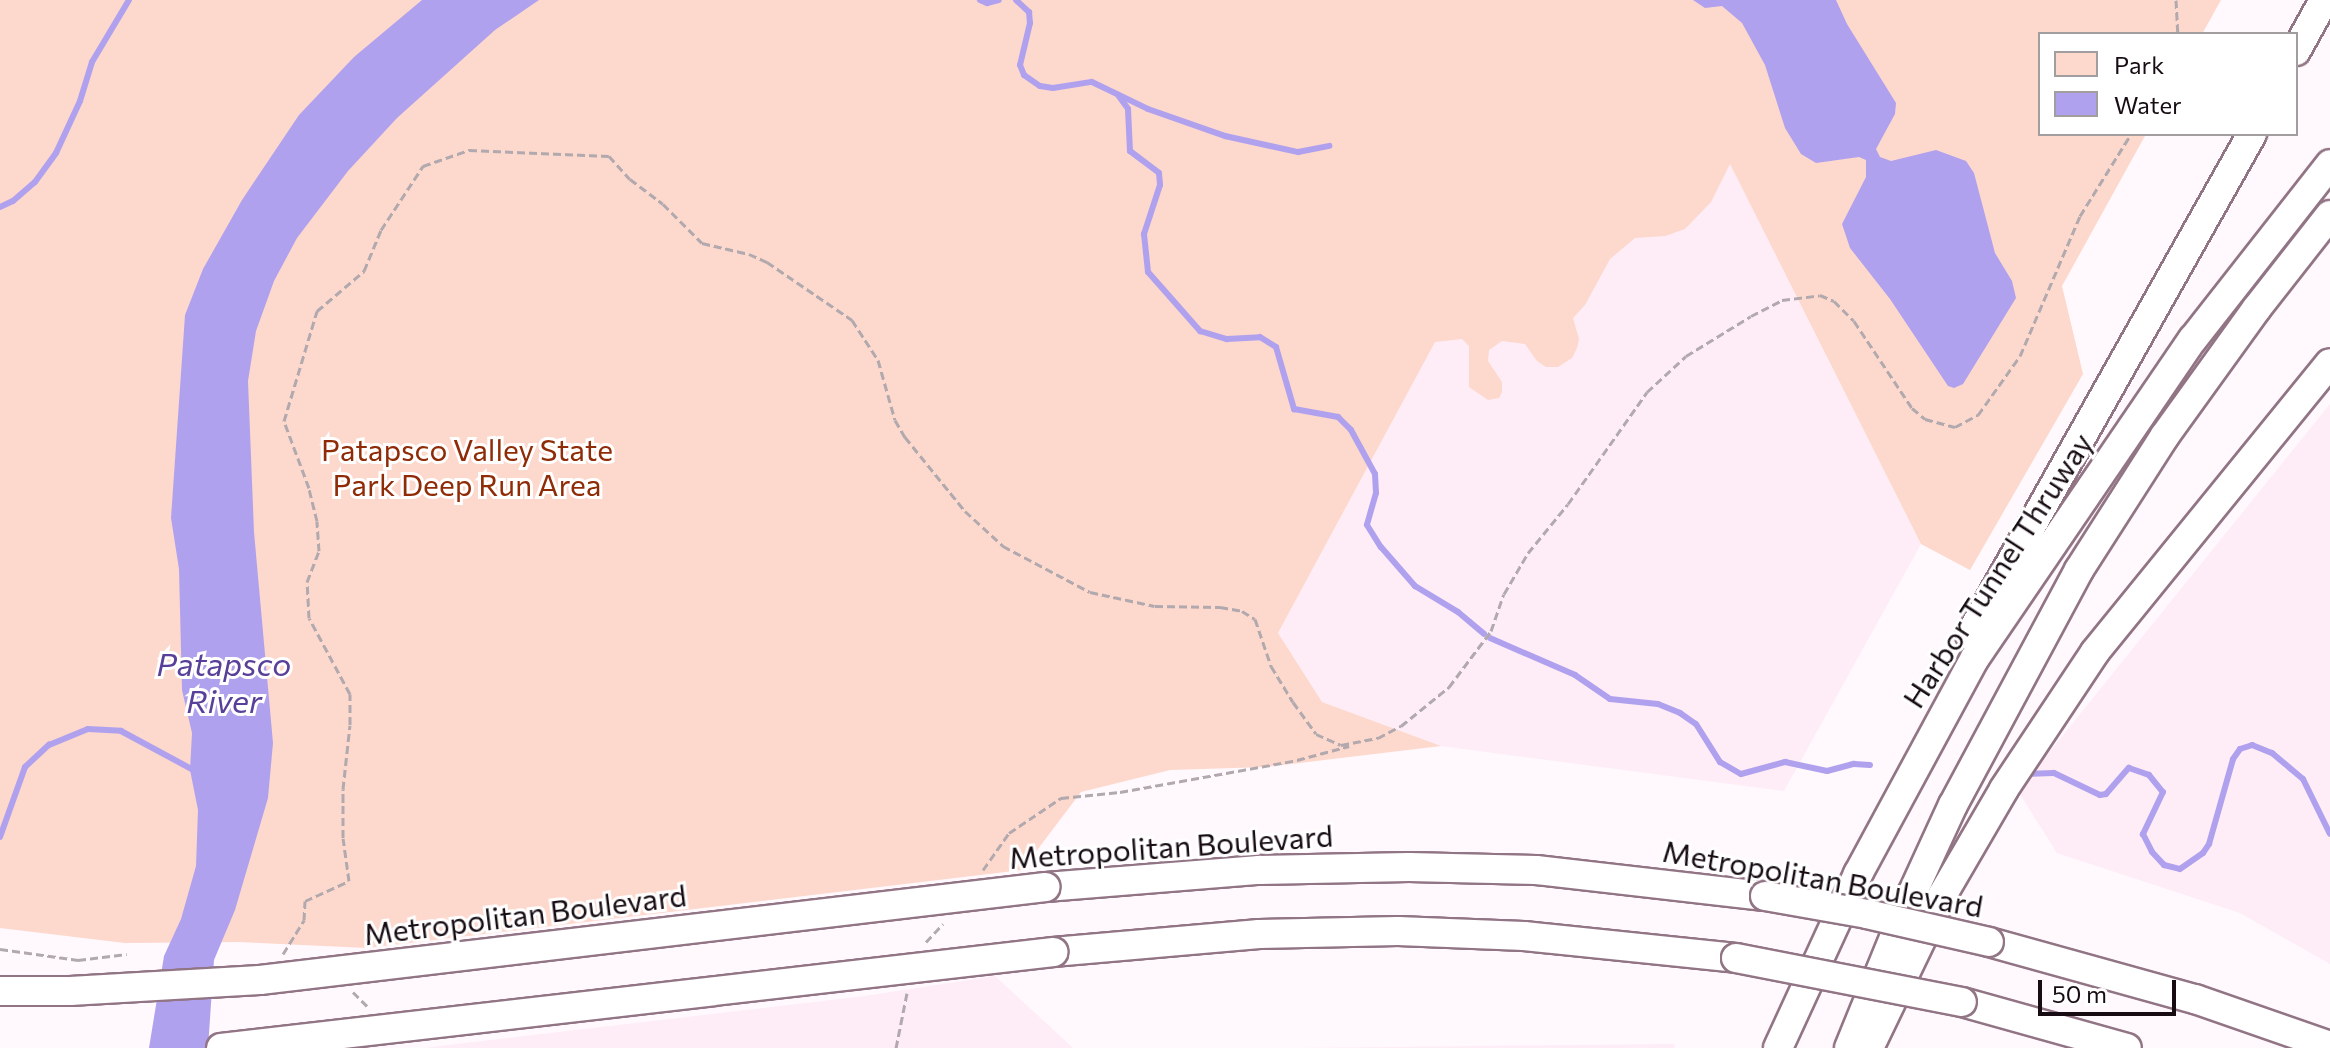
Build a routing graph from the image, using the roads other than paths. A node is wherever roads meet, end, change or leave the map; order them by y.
1 (2324, 0) edge
2 (2302, 39) edge
3 (2251, 136) edge
4 (2330, 164) edge
5 (2330, 215) edge
6 (2330, 363) edge
7 (1939, 720) junction
8 (0, 991) edge
9 (2330, 1046) edge
10 (221, 1048) edge
11 (1778, 1048) edge
12 (1849, 1048) edge
13 (1869, 1048) edge
14 (2127, 1048) edge

1 - 2 highway
3 - 7 highway
4 - 7 highway, Harbor Tunnel Thruway
5 - 12 highway
6 - 13 highway
7 - 11 highway, Harbor Tunnel Thruway
8 - 9 highway, Metropolitan Boulevard, bridge
10 - 14 highway, bridge

